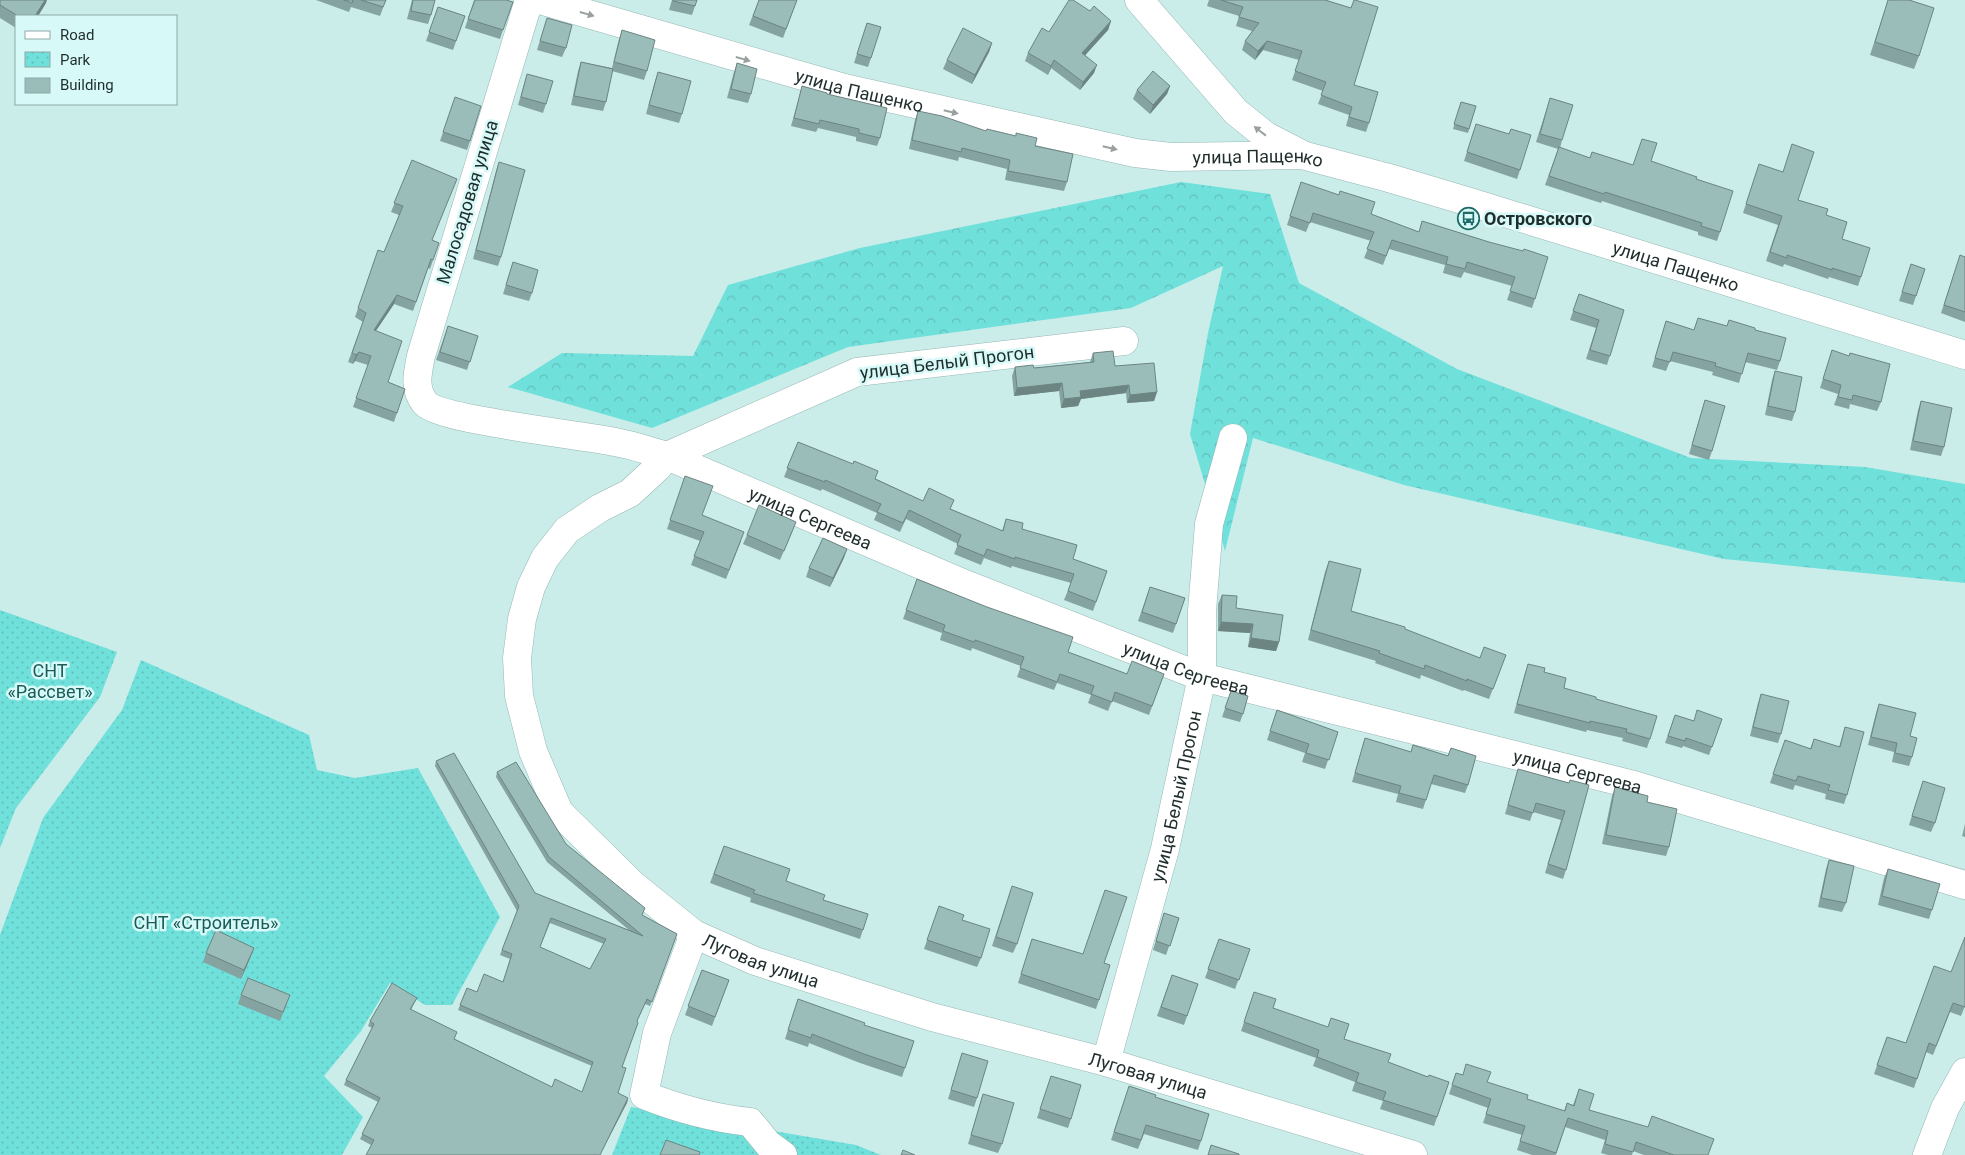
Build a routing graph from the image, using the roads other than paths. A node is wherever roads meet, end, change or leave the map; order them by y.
1 (529, 0) edge
2 (540, 0) edge
3 (1139, 0) edge
4 (1302, 155) junction
5 (1124, 341) dead end
6 (1965, 355) edge
7 (426, 404) joint
8 (1233, 438) dead end
9 (667, 456) junction
10 (1202, 677) junction
11 (1965, 885) edge
12 (694, 934) junction
13 (1106, 1062) junction
14 (1965, 1072) edge
15 (783, 1155) edge
16 (1413, 1155) edge
17 (1927, 1155) edge

1 - 7 street, Малосадовая улица
2 -> 4 street, улица Пащенко
4 -> 3 street
4 - 6 street, улица Пащенко
5 - 9 street, улица Белый Прогон
7 - 9 street, улица Сергеева
8 - 10 street, улица Белый Прогон
9 - 10 street, улица Сергеева
9 - 12 street, Луговая улица
10 - 11 street, улица Сергеева
10 - 13 street, улица Белый Прогон
12 - 13 street, Луговая улица
12 - 15 street
13 - 16 street, Луговая улица
14 - 17 street

